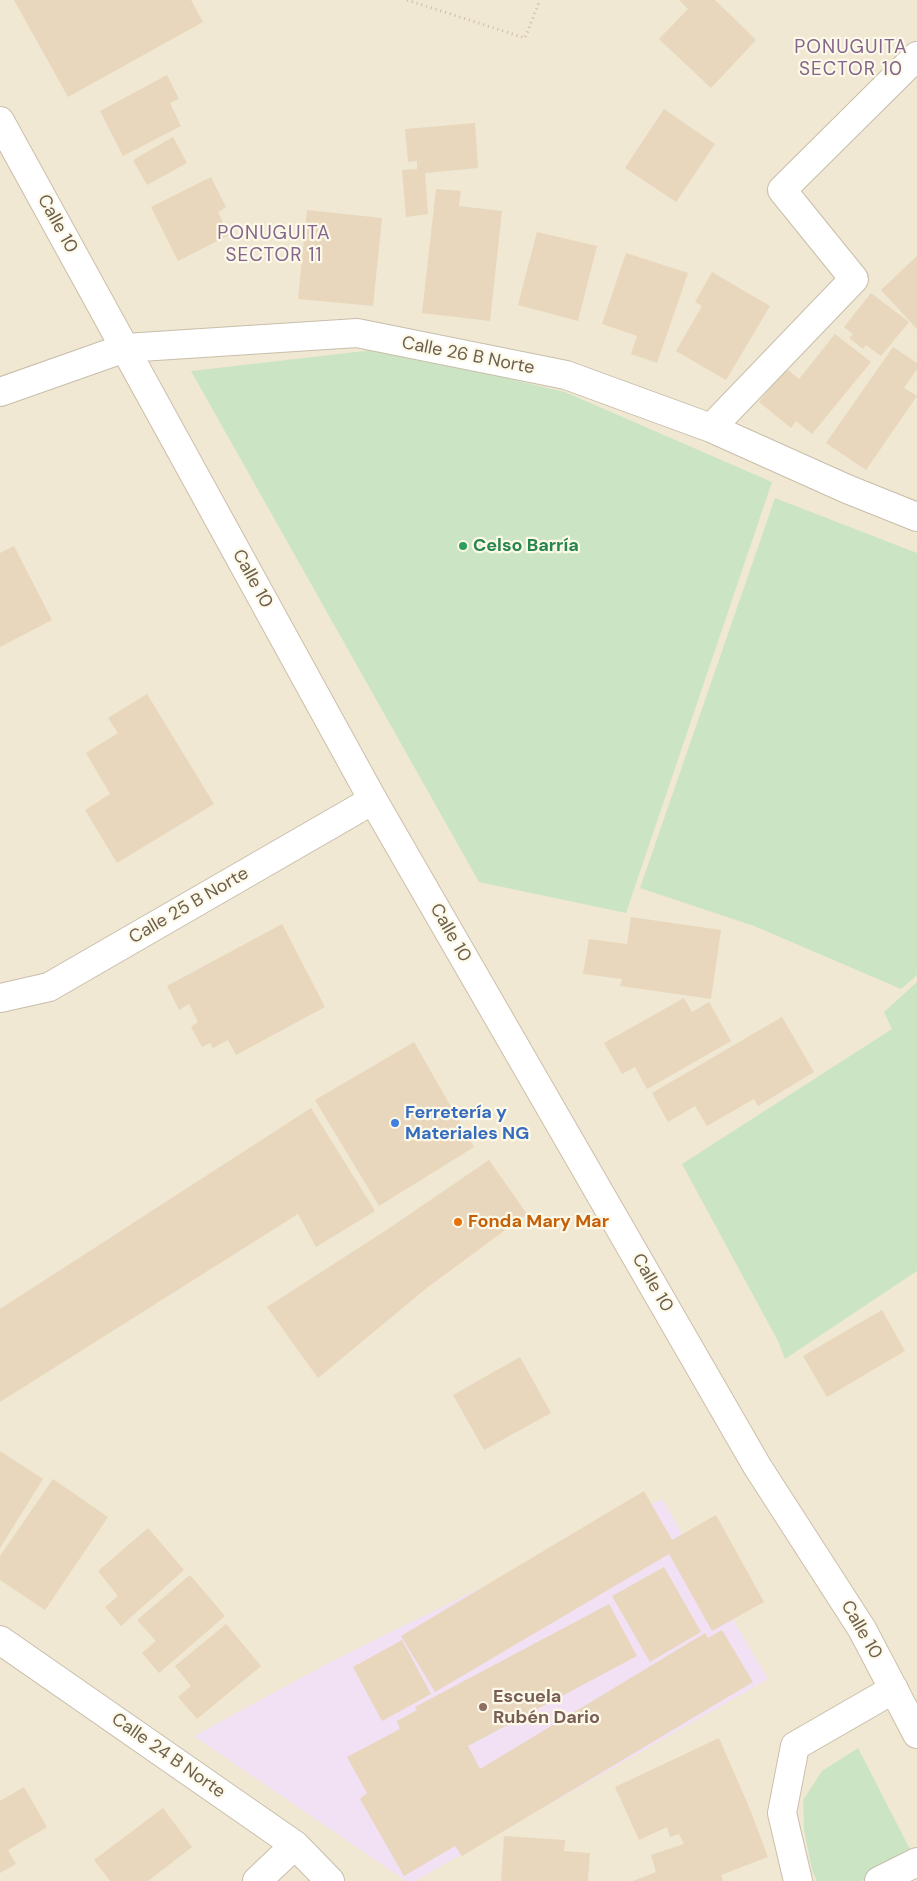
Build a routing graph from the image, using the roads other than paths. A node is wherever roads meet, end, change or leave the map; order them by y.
1 (917, 56) edge
2 (0, 121) edge
3 (125, 348) junction
4 (0, 392) edge
5 (711, 428) junction
6 (917, 517) edge
7 (373, 800) junction
8 (0, 998) edge
9 (0, 1640) edge
10 (894, 1689) junction
11 (917, 1734) edge
12 (296, 1845) junction
13 (917, 1862) edge
14 (257, 1881) edge
15 (330, 1881) edge
16 (798, 1881) edge
17 (879, 1881) edge

1 - 5 street
2 - 3 street, Calle 10
3 - 4 street, Calle 26 B Norte
3 - 5 street, Calle 26 B Norte
3 - 7 street, Calle 10
5 - 6 street, Calle 26 B Norte
7 - 8 street, Calle 25 B Norte
7 - 10 street, Calle 10
9 - 12 street, Calle 24 B Norte
10 - 11 street, Calle 10
10 - 16 street
12 - 14 street
12 - 15 street, Calle 24 B Norte
13 - 17 street

